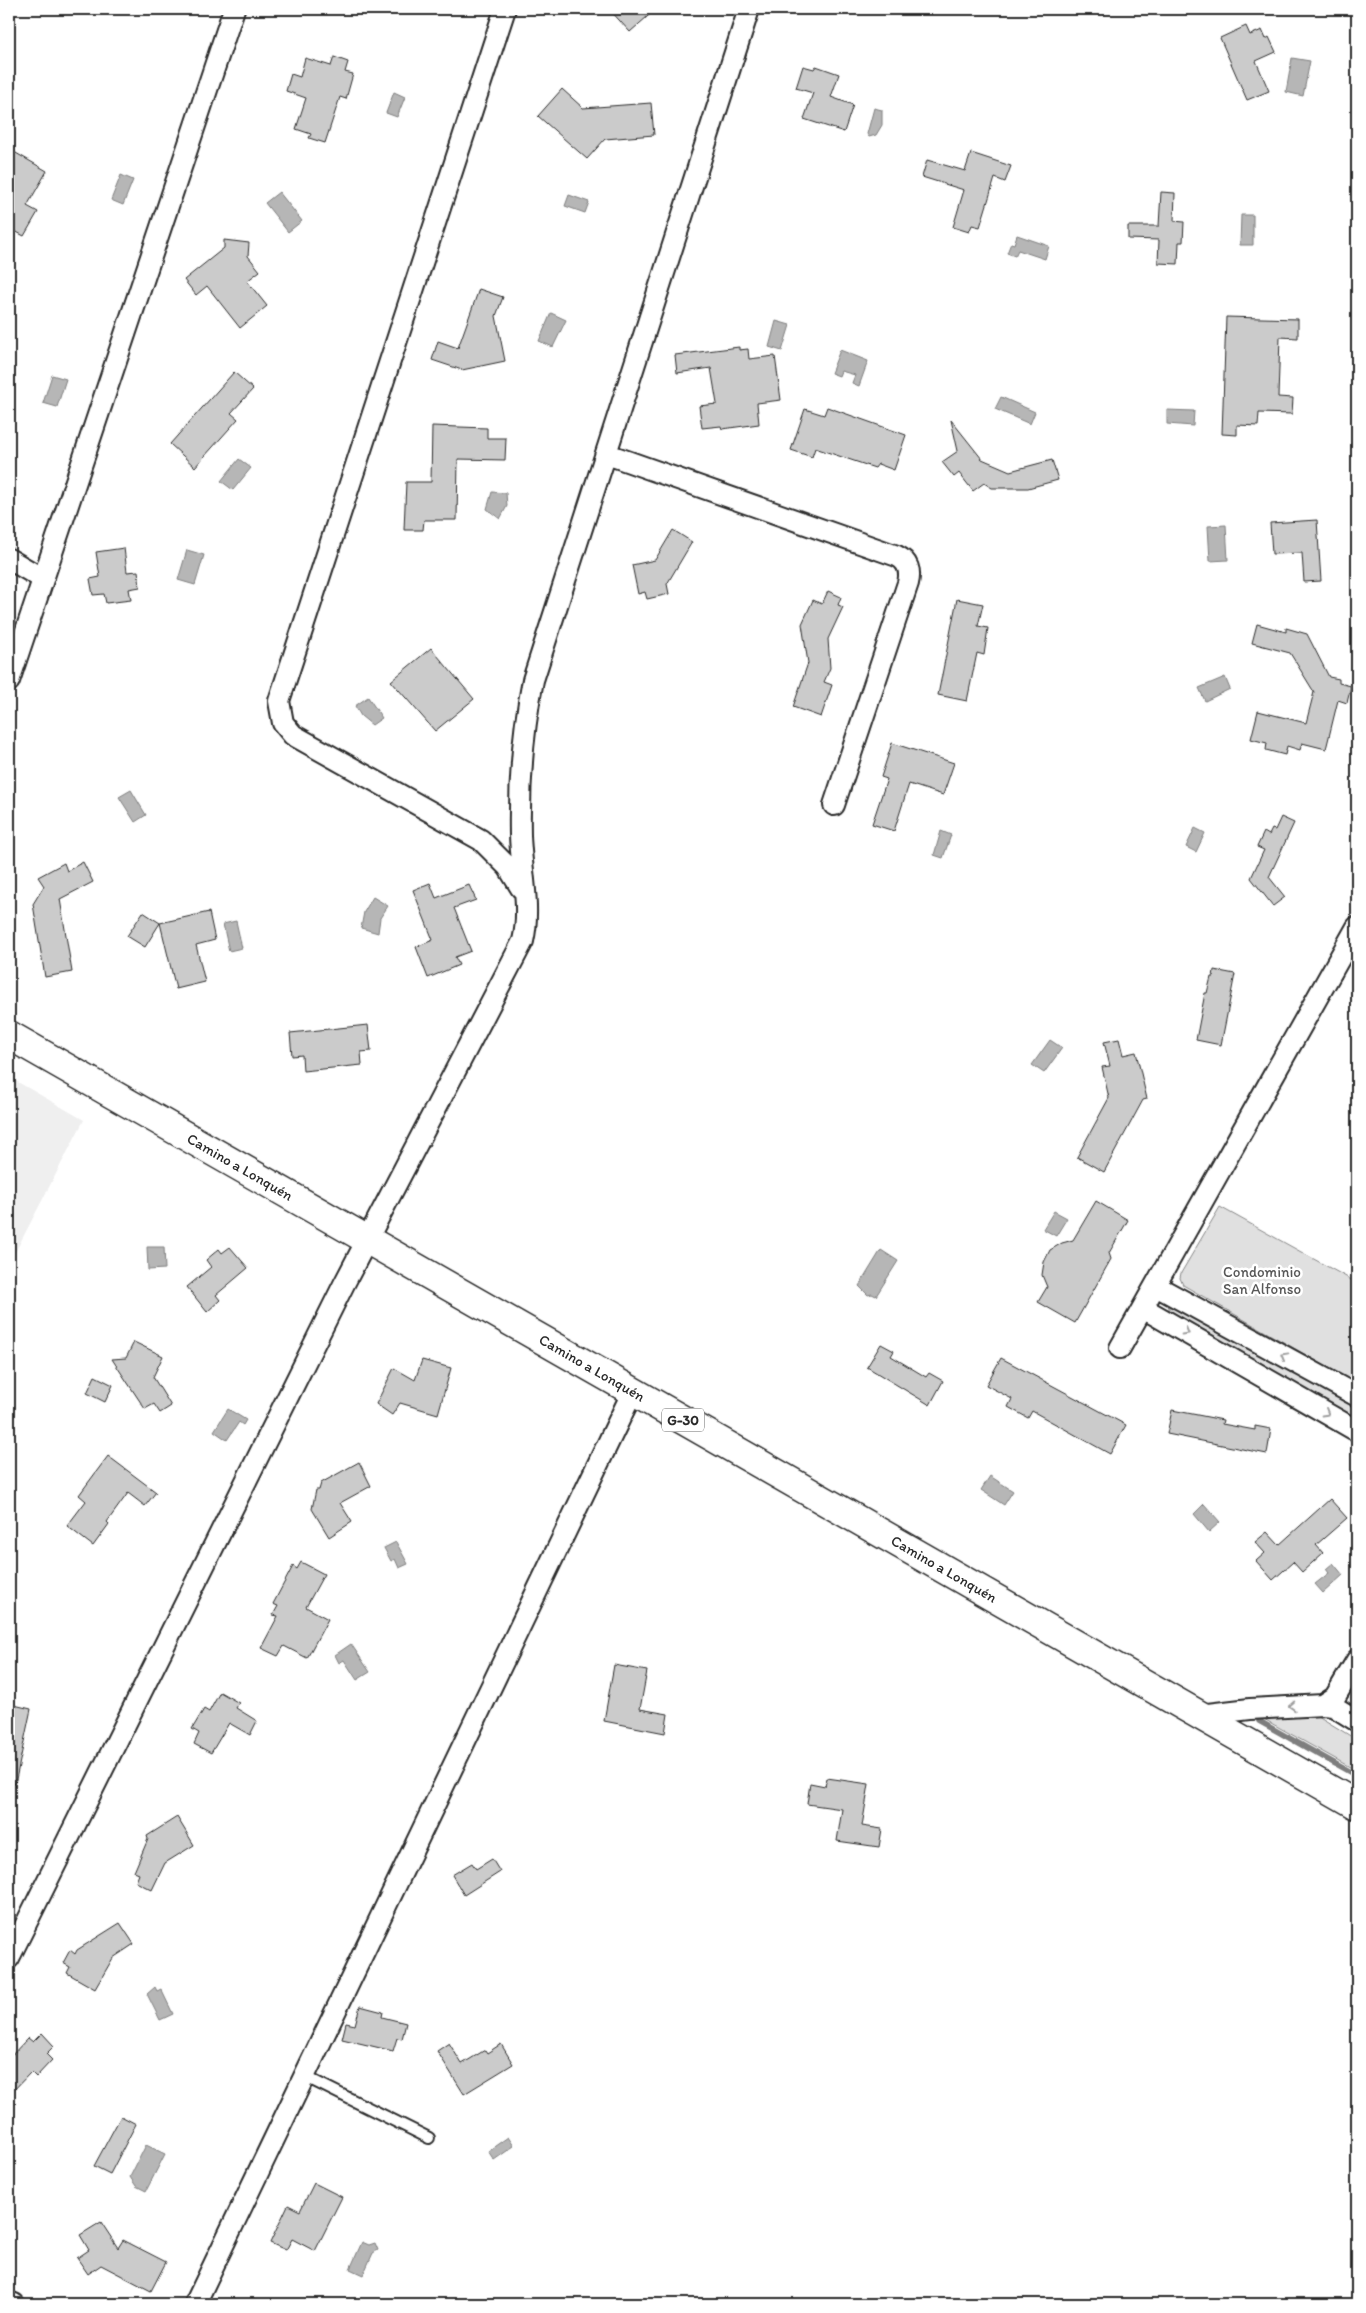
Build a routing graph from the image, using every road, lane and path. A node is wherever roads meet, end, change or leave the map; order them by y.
1 (234, 9) edge
2 (505, 9) edge
3 (749, 9) edge
4 (607, 454) junction
5 (9, 559) edge
6 (43, 579) junction
7 (9, 681) edge
8 (834, 805) dead end
9 (524, 894) junction
10 (1357, 927) edge
11 (9, 1035) edge
12 (368, 1240) junction
13 (1156, 1286) junction
14 (1143, 1308) junction
15 (1120, 1348) dead end
16 (633, 1391) junction
17 (1357, 1396) edge
18 (1357, 1431) edge
19 (1357, 1660) edge
20 (1323, 1704) junction
21 (1199, 1715) junction
22 (1357, 1721) edge
23 (1357, 1805) edge
24 (9, 1958) edge
25 (304, 2076) junction
26 (429, 2138) dead end
27 (9, 2302) edge
28 (14, 2304) edge
29 (195, 2304) edge

1 - 6 street
2 - 9 street
3 - 4 street
4 - 8 street
4 - 9 street
5 - 6 street
6 - 7 street
9 - 12 street
10 - 13 street
11 - 12 main road, Camino a Lonquén / G-30
12 - 16 main road, Camino a Lonquén / G-30
12 - 24 street
13 - 14 street
17 -> 13 street
14 - 15 street
14 -> 18 street
16 - 21 main road, Camino a Lonquén / G-30
16 - 25 street
19 - 20 street
20 -> 21 street
20 - 22 street
21 - 23 main road, Camino a Lonquén / G-30
25 - 26 lane
25 - 29 street
27 - 28 street

